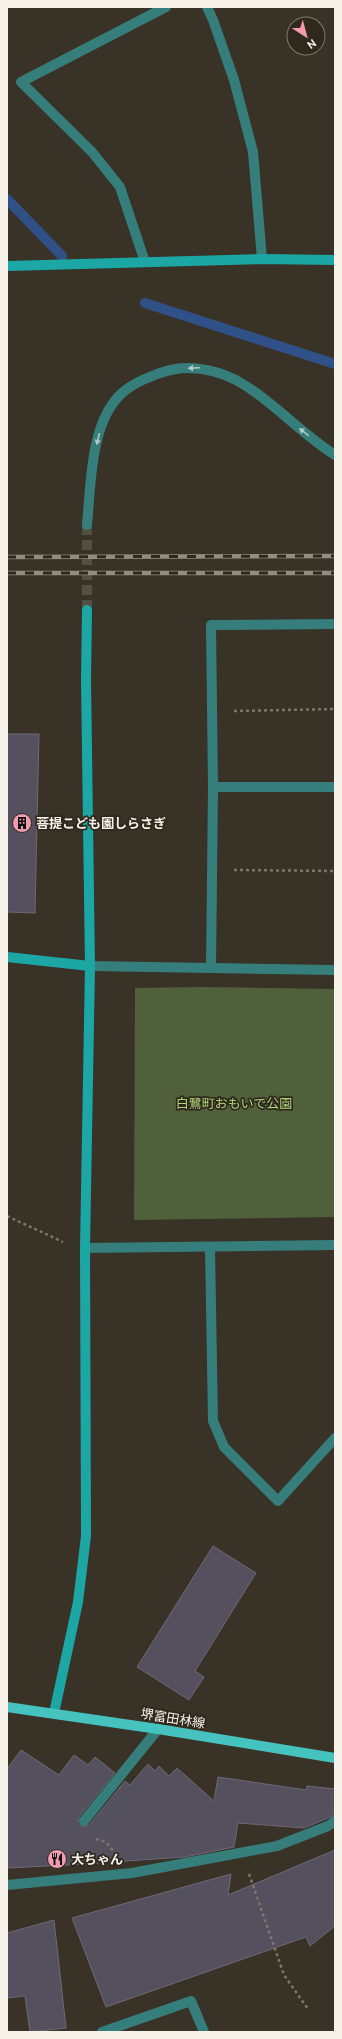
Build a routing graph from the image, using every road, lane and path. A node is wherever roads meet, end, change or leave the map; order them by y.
1 (166, 7) edge
2 (207, 7) edge
3 (262, 260) junction
4 (335, 260) edge
5 (145, 262) junction
6 (7, 266) edge
7 (335, 455) edge
8 (87, 525) tunnel mouth
9 (87, 610) tunnel mouth
10 (335, 624) edge
11 (335, 709) edge
12 (212, 711) junction
13 (213, 787) junction
14 (335, 787) edge
15 (212, 869) junction
16 (335, 871) edge
17 (7, 957) edge
18 (90, 966) junction
19 (211, 968) junction
20 (335, 970) edge
21 (7, 1216) edge
22 (65, 1243) dead end
23 (335, 1245) edge
24 (210, 1247) junction
25 (85, 1248) junction
26 (335, 1438) edge
27 (7, 1707) edge
28 (54, 1714) junction
29 (158, 1729) junction
30 (335, 1758) edge
31 (84, 1821) dead end
32 (335, 1821) edge
33 (240, 1854) junction
34 (7, 1885) edge
35 (308, 2009) dead end
36 (102, 2032) edge
37 (204, 2032) edge

1 - 5 street
2 - 3 street
3 - 4 street
3 - 5 street
5 - 6 street
7 -> 8 street
9 - 18 street
10 - 12 street
11 - 12 path
12 - 13 street
13 - 14 street
13 - 15 street
15 - 16 path
15 - 19 street
17 - 18 street
18 - 19 street
18 - 25 street
19 - 20 street
21 - 22 path
23 - 24 street
24 - 25 street
24 - 26 street
25 - 28 street
27 - 28 main road, 堺富田林線
28 - 29 main road, 堺富田林線
29 - 30 main road, 堺富田林線
29 - 31 street
32 - 33 street
33 - 34 street
33 - 35 path
36 - 37 street

